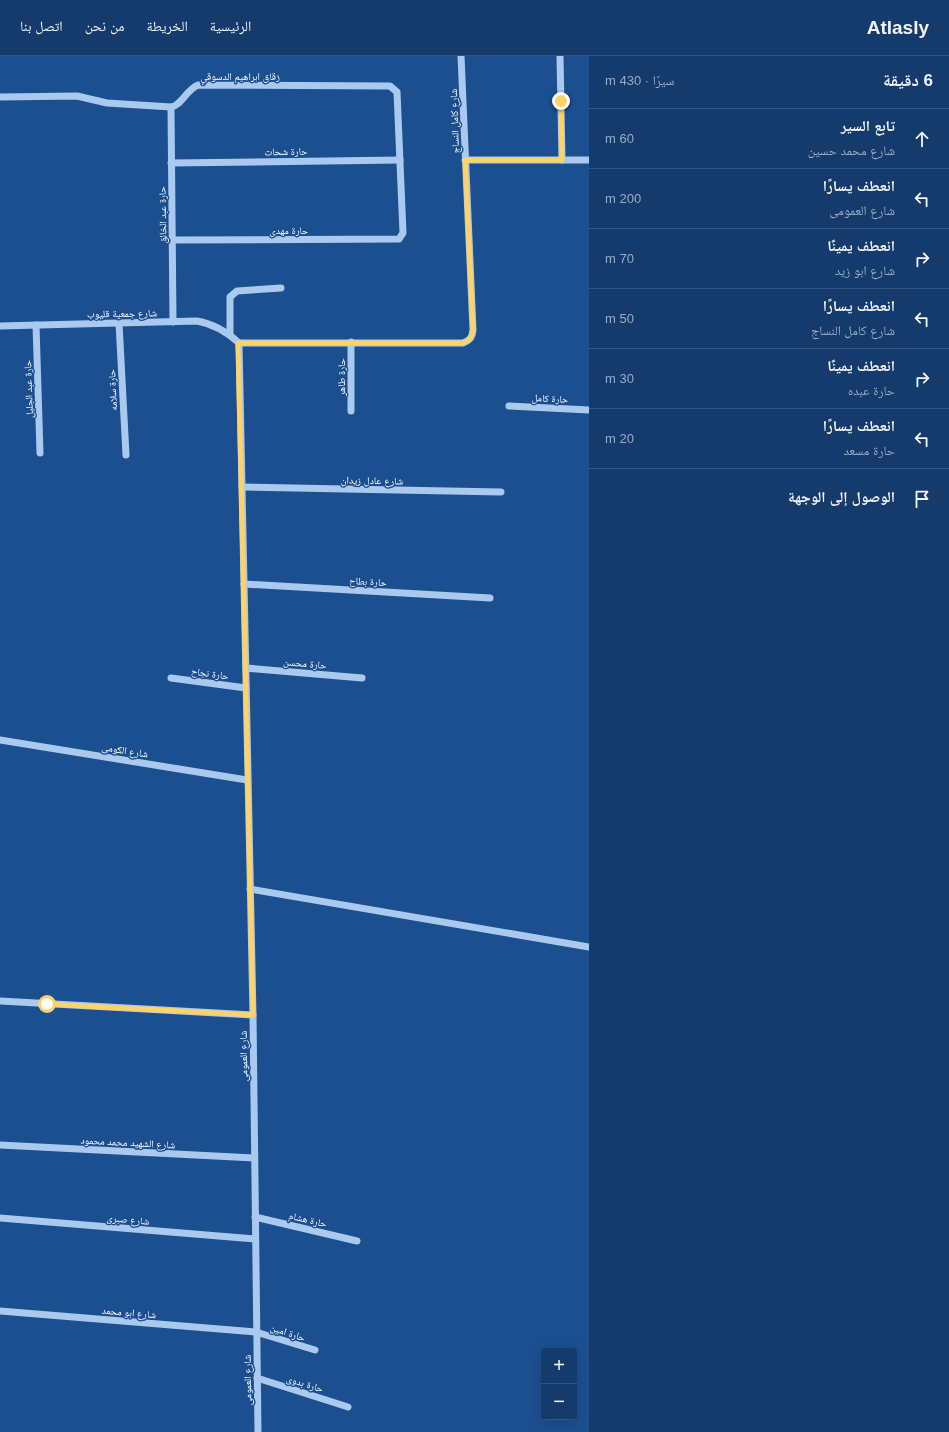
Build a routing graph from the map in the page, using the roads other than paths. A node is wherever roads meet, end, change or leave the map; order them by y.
1 (461, 56) edge
2 (560, 56) edge
3 (0, 97) edge
4 (171, 107) junction
5 (400, 160) junction
6 (465, 160) junction
7 (562, 160) junction
8 (589, 160) edge
9 (171, 163) junction
10 (172, 240) junction
11 (281, 288) dead end
12 (173, 322) junction
13 (119, 323) junction
14 (36, 325) junction
15 (0, 326) edge
16 (230, 335) junction
17 (351, 342) junction
18 (238, 343) junction
19 (509, 406) dead end
20 (589, 410) edge
21 (351, 411) dead end
22 (40, 453) dead end
23 (126, 455) dead end
24 (242, 488) junction
25 (501, 492) dead end
26 (244, 584) junction
27 (490, 598) dead end
28 (246, 668) junction
29 (171, 678) dead end
30 (362, 678) dead end
31 (246, 688) junction
32 (0, 740) edge
33 (247, 780) junction
34 (250, 889) junction
35 (589, 947) edge
36 (0, 1001) edge
37 (253, 1015) junction
38 (0, 1145) edge
39 (254, 1158) junction
40 (254, 1217) junction
41 (0, 1218) edge
42 (255, 1239) junction
43 (357, 1241) dead end
44 (0, 1311) edge
45 (256, 1332) junction
46 (315, 1350) dead end
47 (257, 1378) junction
48 (348, 1407) dead end
49 (258, 1432) edge

1 - 6 street, شارع كامل النساج
2 - 7 street
3 - 4 street
4 - 5 street, زقاق ابراهيم الدسوقي
4 - 9 street, حارة عبد الخالق
5 - 9 street, حارة شحات
5 - 10 street, حارة مهدى
6 - 7 street
6 - 17 street, شارع كامل النساج
7 - 8 street
9 - 10 street, حارة عبد الخالق
10 - 12 street, حارة عبد الخالق
11 - 16 street
12 - 13 street, شارع جمعية قليوب
12 - 16 street, شارع جمعية قليوب
13 - 14 street, شارع جمعية قليوب
13 - 23 street, حارة سلامه
14 - 15 street, شارع جمعية قليوب
14 - 22 street, حارة عبد الجليل
16 - 18 street, شارع جمعية قليوب
17 - 18 street
17 - 21 street, حارة طاهر
18 - 24 street, شارع العمومى
19 - 20 street, حارة كامل
24 - 25 street, شارع عادل زيدان
24 - 26 street, شارع العمومى
26 - 27 street, حارة بطاح
26 - 28 street, شارع العمومى
28 - 30 street, حارة محسن
28 - 31 street, شارع العمومى
29 - 31 street, حارة نجاح
31 - 33 street, شارع العمومى
32 - 33 street, شارع الكومى
33 - 34 street, شارع العمومى
34 - 35 street
34 - 37 street, شارع العمومى
36 - 37 street
37 - 39 street, شارع العمومى
38 - 39 street, شارع الشهيد محمد محمود
39 - 40 street, شارع العمومى
40 - 42 street, شارع العمومى
40 - 43 street, حارة هشام
41 - 42 street, شارع صبرى
42 - 45 street, شارع العمومى
44 - 45 street, شارع ابو محمد
45 - 46 street, حارة امين
45 - 47 street, شارع العمومى
47 - 48 street, حارة بدوى
47 - 49 street, شارع العمومى

